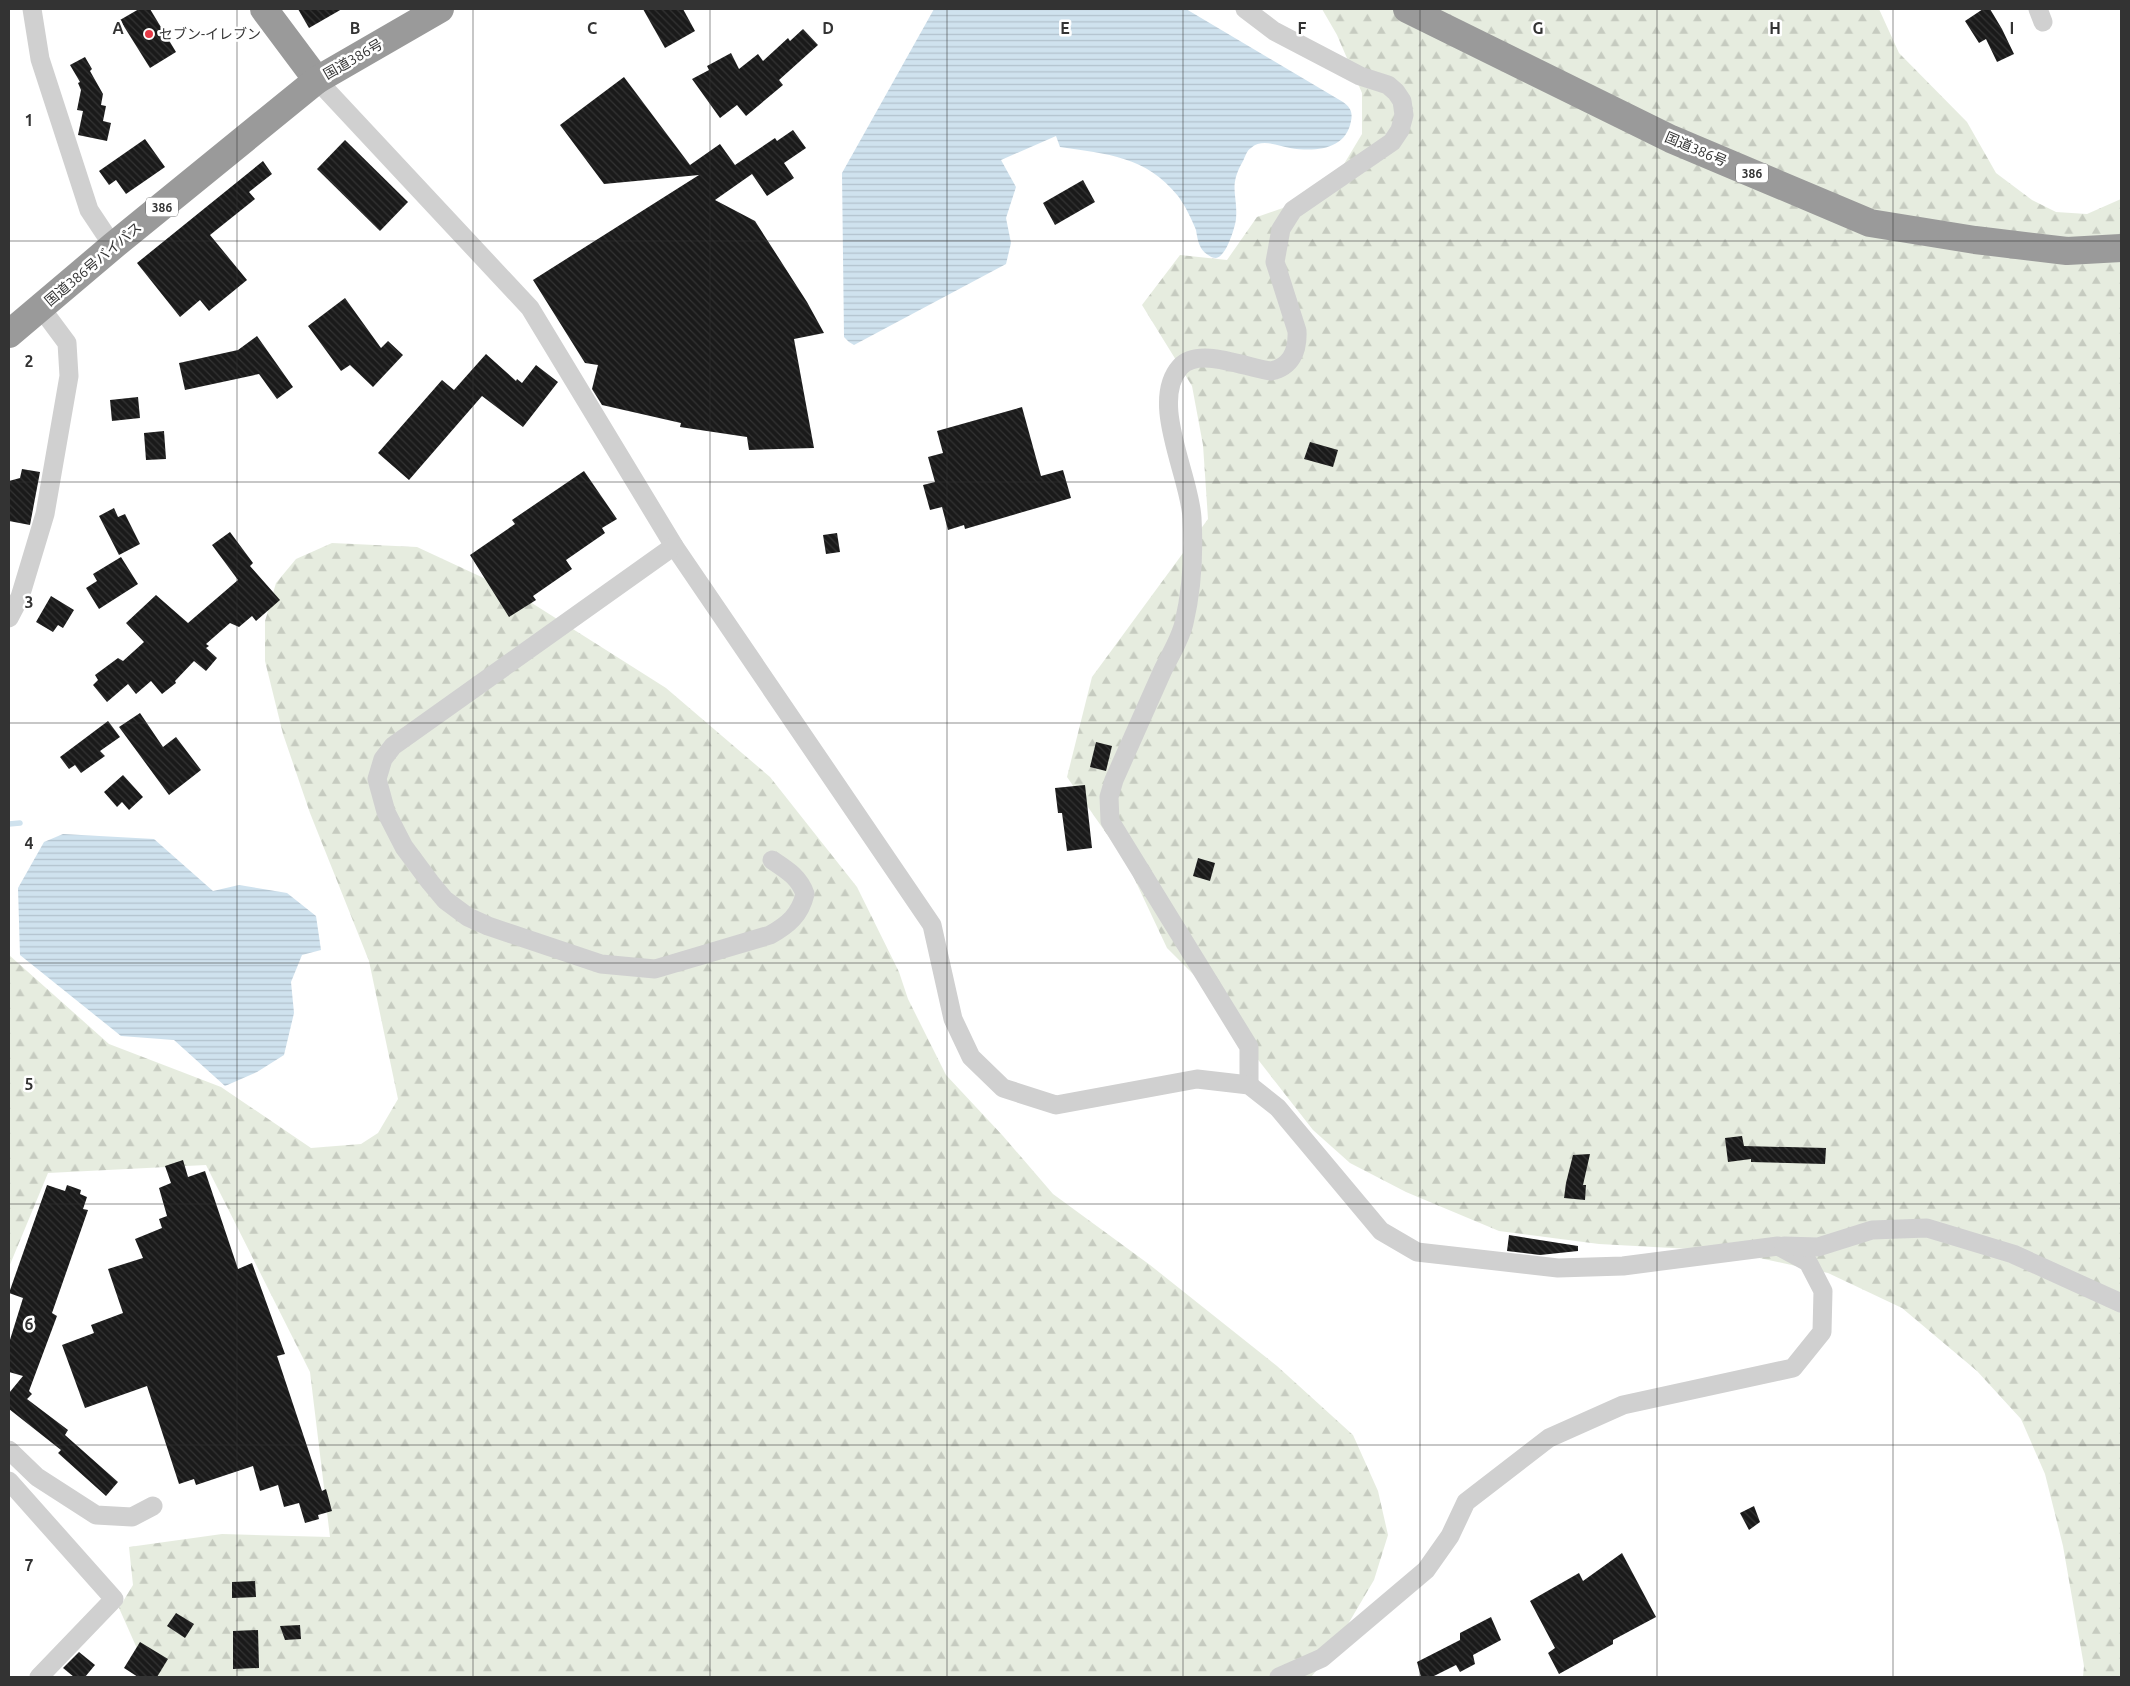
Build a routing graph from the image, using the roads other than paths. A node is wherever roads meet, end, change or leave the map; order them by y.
1 (32, 9) edge
2 (264, 9) edge
3 (440, 9) edge
4 (1245, 9) edge
5 (1407, 9) edge
6 (316, 80) junction
7 (113, 246) junction
8 (2121, 248) edge
9 (41, 308) junction
10 (9, 334) edge
11 (674, 546) junction
12 (9, 618) edge
13 (772, 860) dead end
14 (1249, 1085) junction
15 (1778, 1246) junction
16 (2121, 1303) edge
17 (9, 1450) edge
18 (9, 1481) edge
19 (153, 1506) dead end
20 (39, 1677) edge
21 (1279, 1677) edge

1 - 7 street
2 - 6 highway, 国道386号
3 - 6 highway, 国道386号 / 386
4 - 14 street
5 - 8 highway, 国道386号 / 386
6 - 7 highway, 国道386号バイパス / 386
6 - 11 street
7 - 9 highway, 国道386号バイパス / 386
9 - 10 highway, 国道386号バイパス / 386
9 - 12 street
11 - 13 street
11 - 14 street
14 - 15 street
15 - 16 street
15 - 21 street
17 - 19 street
18 - 20 street

